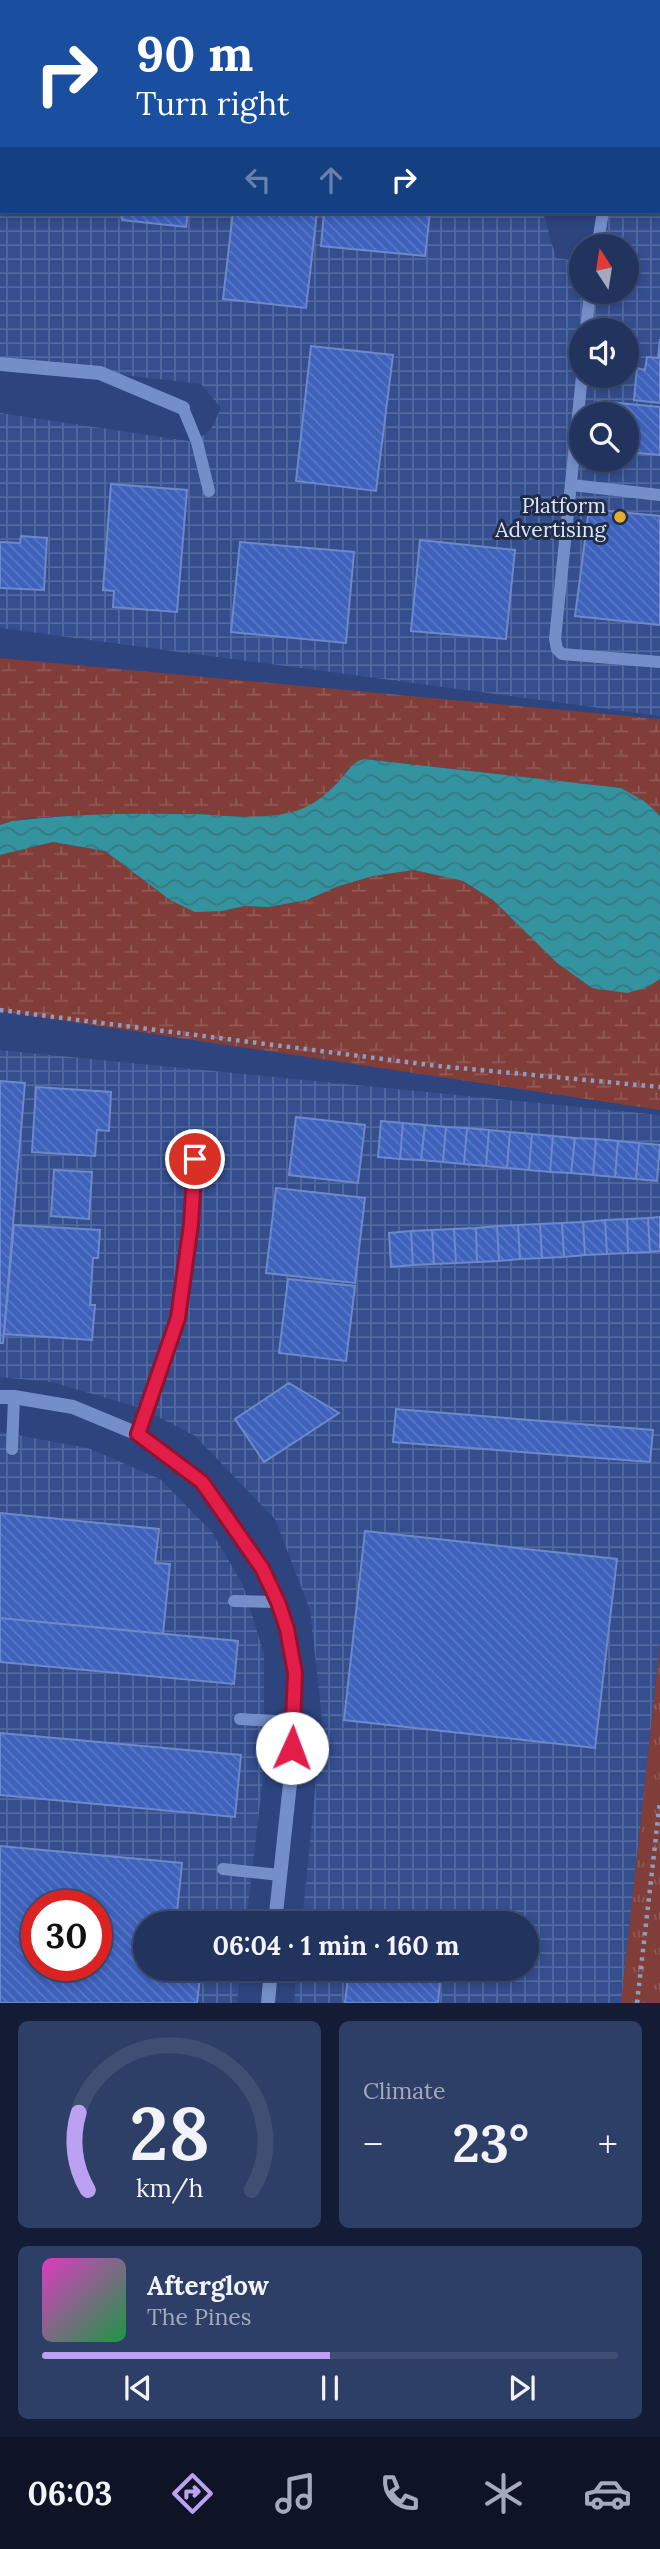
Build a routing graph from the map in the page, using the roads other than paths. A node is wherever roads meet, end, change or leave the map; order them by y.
1 (603, 214) edge
2 (599, 234) edge
3 (0, 364) edge
4 (581, 388) edge
5 (183, 408) joint
6 (572, 485) junction
7 (209, 491) dead end
8 (660, 495) edge
9 (660, 662) edge
10 (195, 1159) dead end
11 (7, 1397) edge
12 (138, 1434) junction
13 (12, 1449) dead end
14 (234, 1601) dead end
15 (278, 1602) junction
16 (240, 1719) dead end
17 (293, 1722) junction
18 (223, 1869) dead end
19 (280, 1875) junction
20 (276, 1911) edge
21 (270, 1981) edge
22 (268, 2003) edge

1 - 2 lane
3 - 5 street
4 - 6 lane
5 - 7 lane
6 - 8 lane
6 - 9 lane
10 - 12 lane
11 - 12 street
11 - 13 lane
12 - 15 street
14 - 15 lane
15 - 17 street
16 - 17 lane
17 - 19 street
18 - 19 lane
19 - 20 street
21 - 22 street

